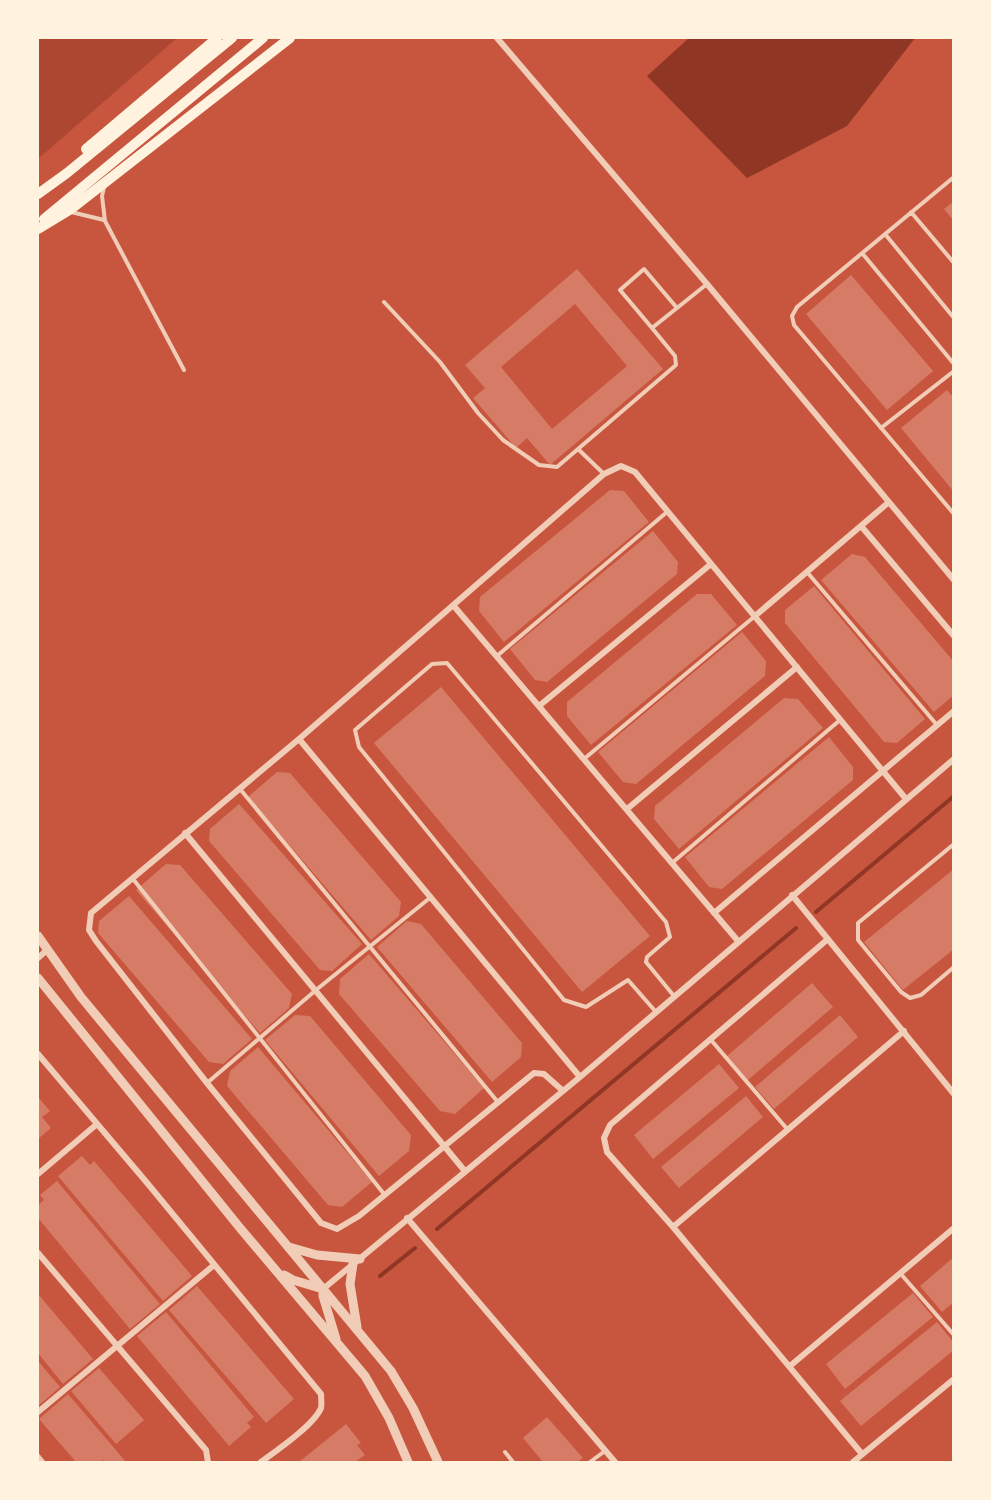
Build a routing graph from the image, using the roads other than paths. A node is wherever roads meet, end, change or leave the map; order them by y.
1 (218, 38) edge
2 (232, 38) edge
3 (263, 38) edge
4 (290, 38) edge
5 (497, 38) edge
6 (954, 177) edge
7 (105, 182) junction
8 (38, 192) edge
9 (68, 211) junction
10 (911, 212) junction
11 (105, 220) junction
12 (38, 224) edge
13 (38, 229) edge
14 (885, 234) junction
15 (862, 253) junction
16 (954, 263) edge
17 (707, 284) junction
18 (384, 302) dead end
19 (677, 308) junction
20 (954, 318) edge
21 (652, 328) junction
22 (954, 364) edge
23 (184, 370) dead end
24 (954, 371) edge
25 (881, 428) junction
26 (578, 449) junction
27 (604, 474) junction
28 (889, 502) junction
29 (668, 511) junction
30 (954, 514) edge
31 (861, 526) junction
32 (711, 564) junction
33 (807, 572) junction
34 (954, 580) edge
35 (453, 605) junction
36 (755, 616) junction
37 (954, 636) edge
38 (496, 656) junction
39 (797, 667) junction
40 (539, 706) junction
41 (954, 711) edge
42 (840, 720) junction
43 (937, 725) junction
44 (299, 739) junction
45 (584, 759) junction
46 (954, 759) edge
47 (882, 771) junction
48 (239, 788) junction
49 (906, 799) junction
50 (627, 809) junction
51 (185, 833) junction
52 (953, 846) edge
53 (672, 863) junction
54 (132, 878) junction
55 (792, 895) junction
56 (432, 897) junction
57 (714, 912) junction
58 (38, 936) edge
59 (828, 939) junction
60 (738, 941) junction
61 (369, 946) junction
62 (47, 950) junction
63 (38, 957) edge
64 (954, 967) edge
65 (38, 978) edge
66 (316, 990) junction
67 (674, 996) junction
68 (656, 1012) junction
69 (904, 1031) junction
70 (259, 1039) junction
71 (711, 1040) junction
72 (38, 1054) edge
73 (580, 1077) junction
74 (207, 1083) junction
75 (562, 1090) junction
76 (954, 1094) edge
77 (497, 1101) junction
78 (97, 1124) junction
79 (788, 1130) junction
80 (444, 1145) junction
81 (464, 1170) junction
82 (38, 1174) edge
83 (384, 1194) junction
84 (407, 1218) junction
85 (673, 1227) junction
86 (954, 1228) edge
87 (289, 1247) junction
88 (38, 1253) edge
89 (356, 1261) junction
90 (214, 1265) junction
91 (275, 1270) junction
92 (900, 1272) junction
93 (323, 1289) junction
94 (359, 1333) junction
95 (954, 1335) edge
96 (338, 1344) junction
97 (116, 1347) junction
98 (790, 1366) junction
99 (954, 1379) edge
100 (38, 1412) edge
101 (605, 1451) junction
102 (505, 1452) dead end
103 (862, 1454) junction
104 (38, 1457) edge
105 (42, 1462) edge
106 (208, 1462) edge
107 (261, 1462) edge
108 (408, 1462) edge
109 (438, 1462) edge
110 (513, 1462) edge
111 (590, 1462) edge
112 (615, 1462) edge
113 (853, 1462) edge

1 - 8 main road
2 - 8 main road
3 - 12 main road
4 - 7 main road
5 - 17 street
6 - 10 lane
7 - 9 main road
7 - 11 lane
9 - 11 lane
9 - 13 main road
10 - 14 lane
10 - 16 lane
11 - 23 lane
14 - 15 lane
14 - 20 lane
15 - 22 lane
15 - 25 lane
17 - 19 lane
17 - 28 street
18 - 26 lane
19 - 21 lane
19 - 21 lane
21 - 26 lane
24 - 25 lane
25 - 30 lane
26 - 27 lane
27 - 29 street
27 - 35 street
28 - 31 street
28 - 34 street
29 - 32 street
29 - 38 lane
31 - 33 street
31 - 37 street
32 - 36 street
32 - 40 street
33 - 36 street
33 - 43 lane
35 - 38 street
35 - 44 street
36 - 39 street
36 - 45 lane
38 - 40 street
39 - 42 street
39 - 50 street
40 - 45 street
41 - 43 street
42 - 47 street
42 - 53 lane
43 - 47 street
44 - 48 street
44 - 56 street
45 - 50 street
46 - 49 street
47 - 49 street
47 - 57 street
48 - 51 street
48 - 61 lane
49 - 55 street
50 - 53 street
51 - 54 street
51 - 66 street
52 - 64 lane
53 - 57 street
54 - 70 lane
54 - 74 street
55 - 59 street
55 - 60 street
56 - 61 lane
56 - 73 street
57 - 60 street
58 - 62 street
59 - 69 street
59 - 71 street
60 - 67 street
61 - 66 lane
61 - 77 lane
62 - 63 street
62 - 87 street
65 - 91 street
66 - 70 lane
66 - 80 street
67 - 68 street
67 - 68 lane
68 - 73 street
69 - 76 street
69 - 79 street
70 - 74 lane
70 - 83 lane
71 - 79 lane
71 - 85 street
72 - 78 street
73 - 75 street
74 - 83 street
75 - 77 street
75 - 81 street
77 - 80 street
78 - 82 street
78 - 90 street
79 - 85 street
80 - 81 street
80 - 83 street
81 - 84 street
84 - 89 street
84 - 101 street
85 - 98 street
86 - 92 street
87 - 89 street
87 - 93 street
88 - 97 street
89 - 93 street
89 - 94 street
90 - 97 street
90 - 107 street
91 - 93 street
91 - 96 street
92 - 95 lane
92 - 98 street
93 - 94 street
93 - 96 street
94 - 109 street
96 - 108 street
97 - 100 street
97 - 106 street
98 - 103 street
99 - 103 street
101 - 111 lane
101 - 112 street
102 - 110 lane
103 - 113 street
104 - 105 street

